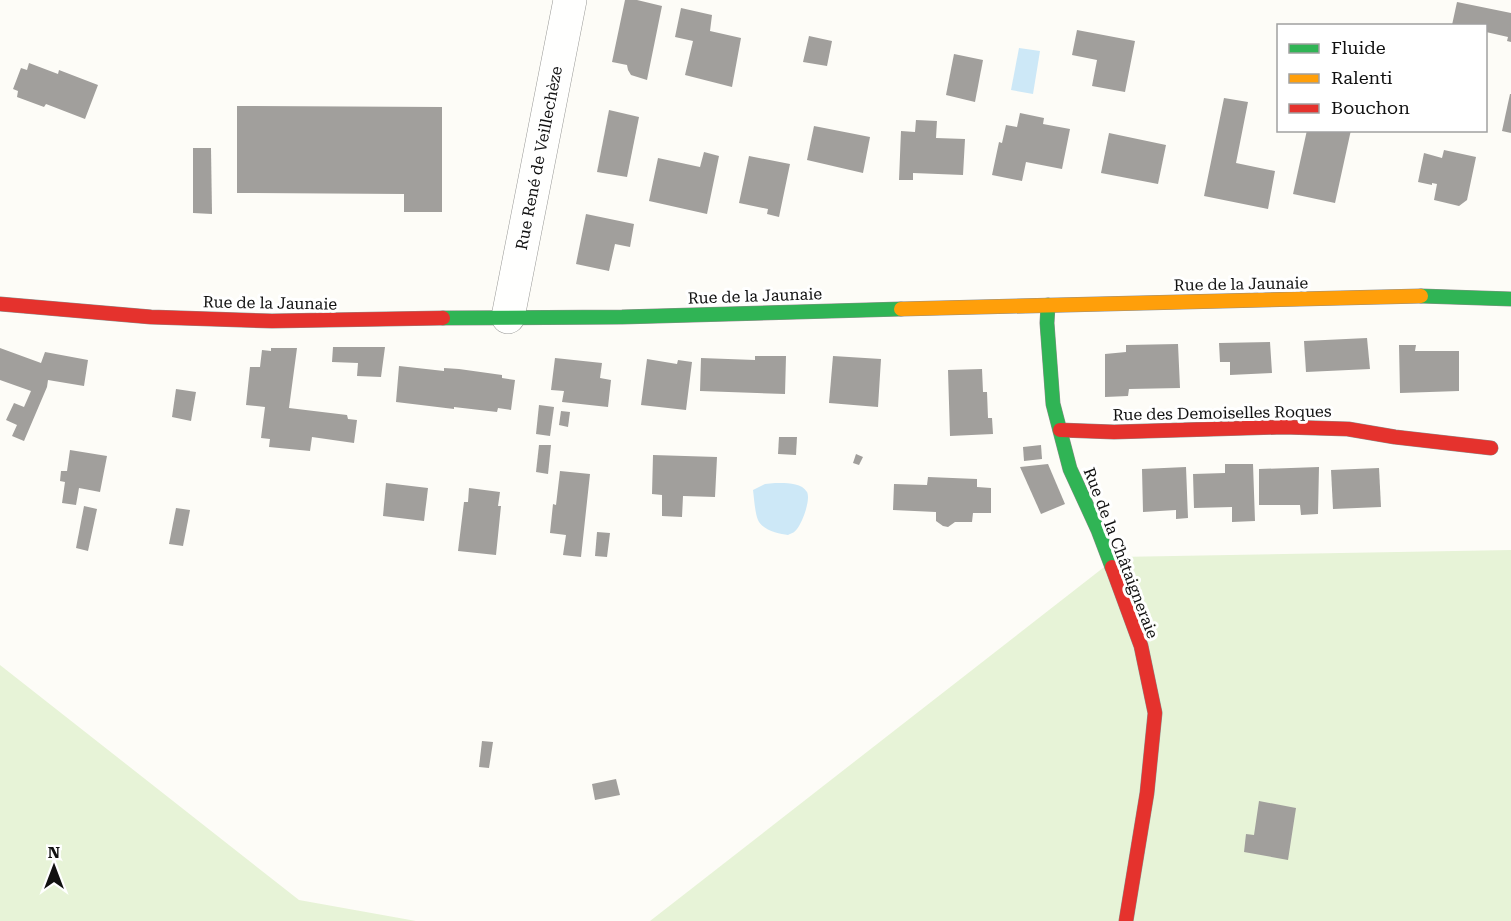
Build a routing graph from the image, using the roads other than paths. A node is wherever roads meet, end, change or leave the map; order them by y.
1 (570, 0) edge
2 (1511, 299) edge
3 (0, 304) edge
4 (1048, 305) junction
5 (508, 317) junction
6 (1060, 430) junction
7 (1491, 448) dead end
8 (1125, 921) edge

1 - 5 street, Rue René de Veillechèze
2 - 4 main road, Rue de la Jaunaie
3 - 5 main road, Rue de la Jaunaie
4 - 5 main road, Rue de la Jaunaie
4 - 6 main road, Rue de la Châtaigneraie
6 - 7 main road, Rue des Demoiselles Roques
6 - 8 main road, Rue de la Châtaigneraie

